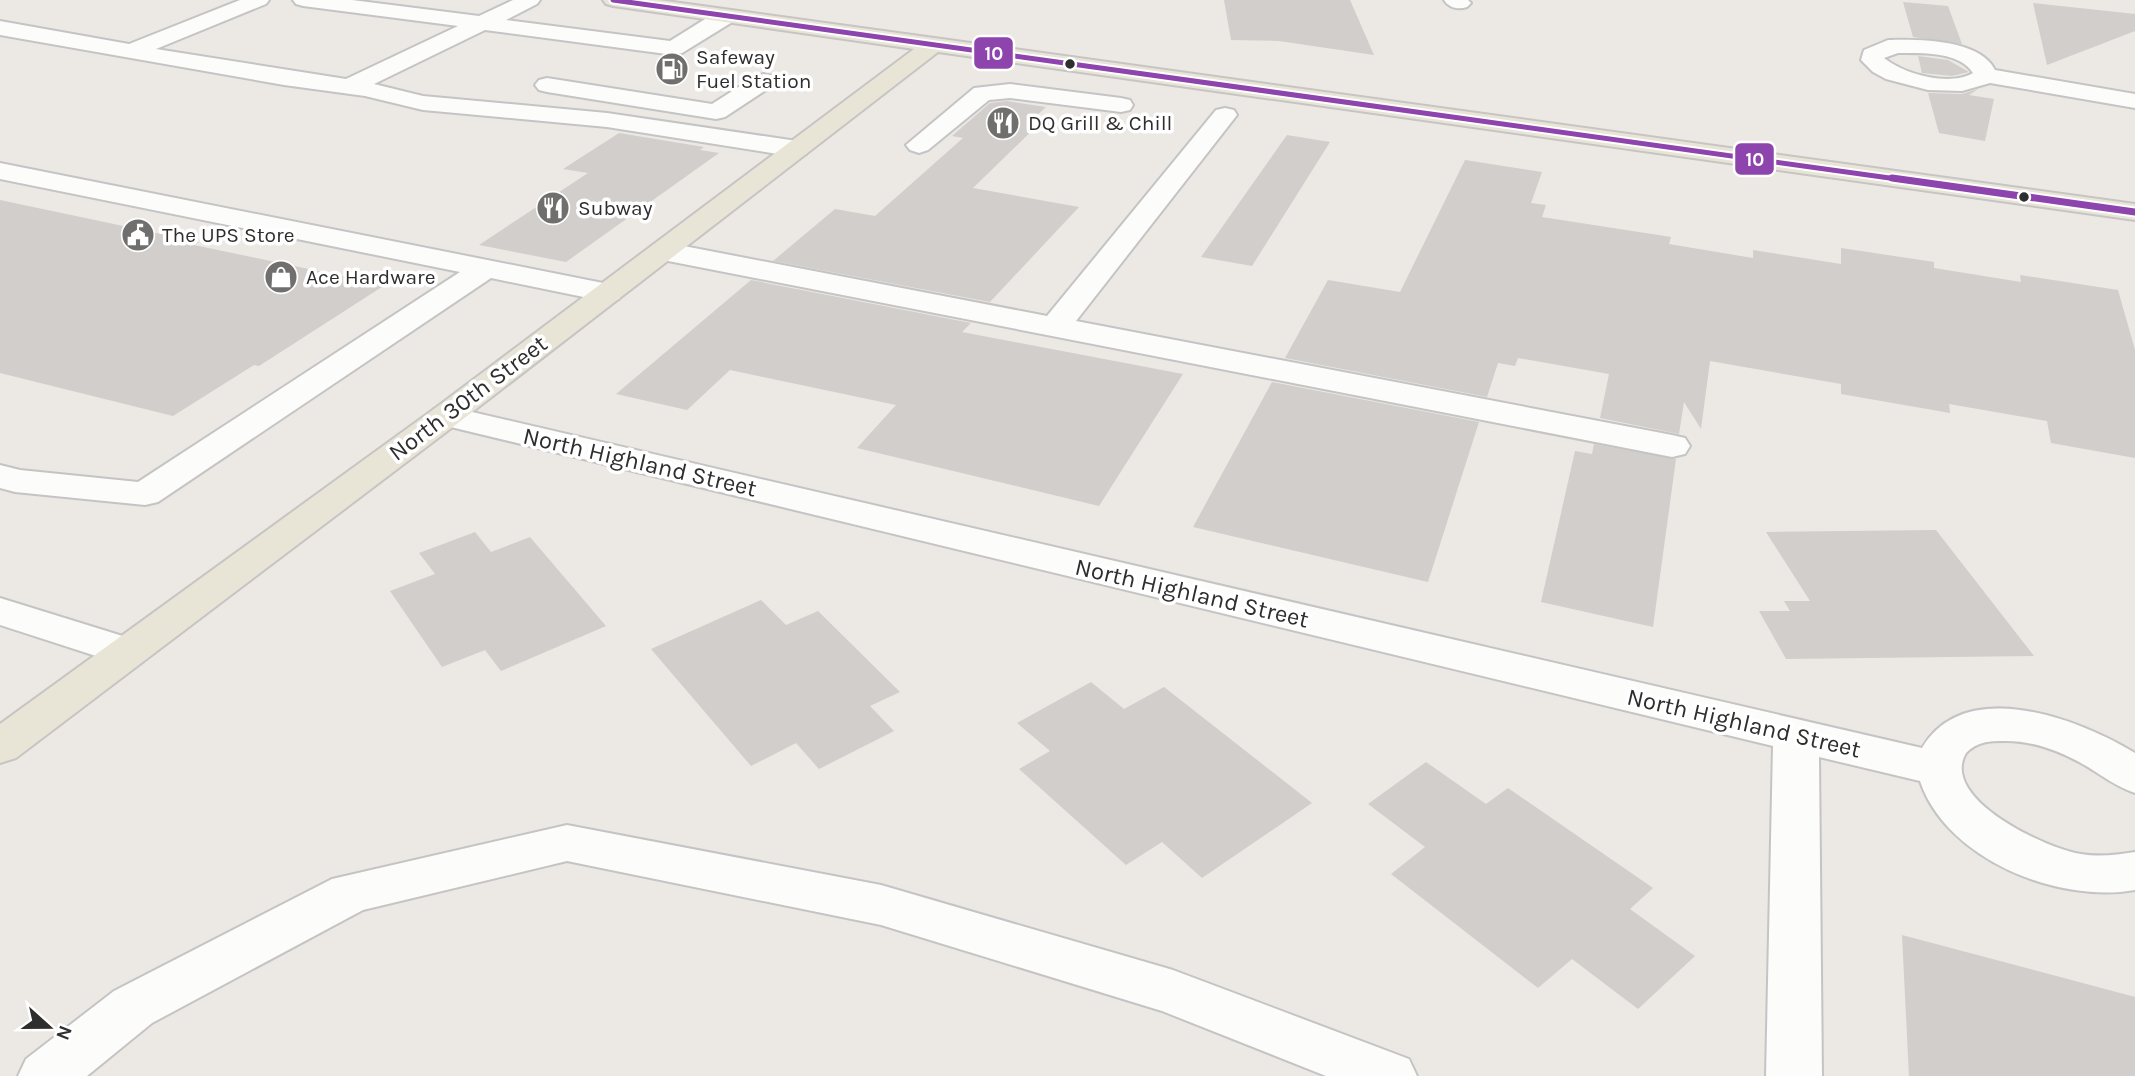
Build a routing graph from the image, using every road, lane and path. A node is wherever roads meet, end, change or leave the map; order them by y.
1 (259, 0) edge
2 (303, 0) edge
3 (530, 0) edge
4 (613, 0) edge
5 (726, 16) junction
6 (478, 25) junction
7 (0, 29) edge
8 (616, 42) junction
9 (933, 45) junction
10 (131, 51) junction
11 (1986, 75) dead end
12 (764, 81) dead end
13 (547, 85) junction
14 (349, 87) junction
15 (642, 100) junction
16 (2135, 101) edge
17 (1121, 105) dead end
18 (505, 108) junction
19 (1226, 115) dead end
20 (607, 120) junction
21 (919, 145) dead end
22 (797, 149) junction
23 (0, 171) edge
24 (2135, 212) edge
25 (663, 251) junction
26 (488, 268) junction
27 (608, 293) junction
28 (1055, 327) junction
29 (446, 416) junction
30 (1672, 446) dead end
31 (0, 476) edge
32 (0, 611) edge
33 (127, 652) junction
34 (1796, 735) junction
35 (0, 747) edge
36 (1939, 769) junction
37 (2135, 776) edge
38 (2135, 871) edge
39 (46, 1076) edge
40 (1389, 1076) edge
41 (1794, 1076) edge

1 - 10 street
2 - 6 street
3 - 6 street
4 - 5 main road
5 - 8 street
5 - 9 main road
6 - 8 street
6 - 14 street
7 - 10 street
8 - 13 street
9 - 22 main road, North 30th Street
9 - 24 main road
10 - 14 street
11 - 16 street
12 - 15 street
13 - 15 street
13 - 18 street
14 - 18 street
15 - 20 street
17 - 21 street
18 - 20 street
19 - 28 street
20 - 22 street
22 - 25 main road, North 30th Street
23 - 26 street
25 - 27 main road, North 30th Street
25 - 28 street
26 - 27 street
26 - 31 street
27 - 29 main road, North 30th Street
28 - 30 street
29 - 33 main road, North 30th Street
29 - 34 street, North Highland Street
32 - 33 street
33 - 35 main road, North 30th Street
34 - 36 street, North Highland Street
34 - 41 street
36 - 37 street
36 - 38 street
39 - 40 street

